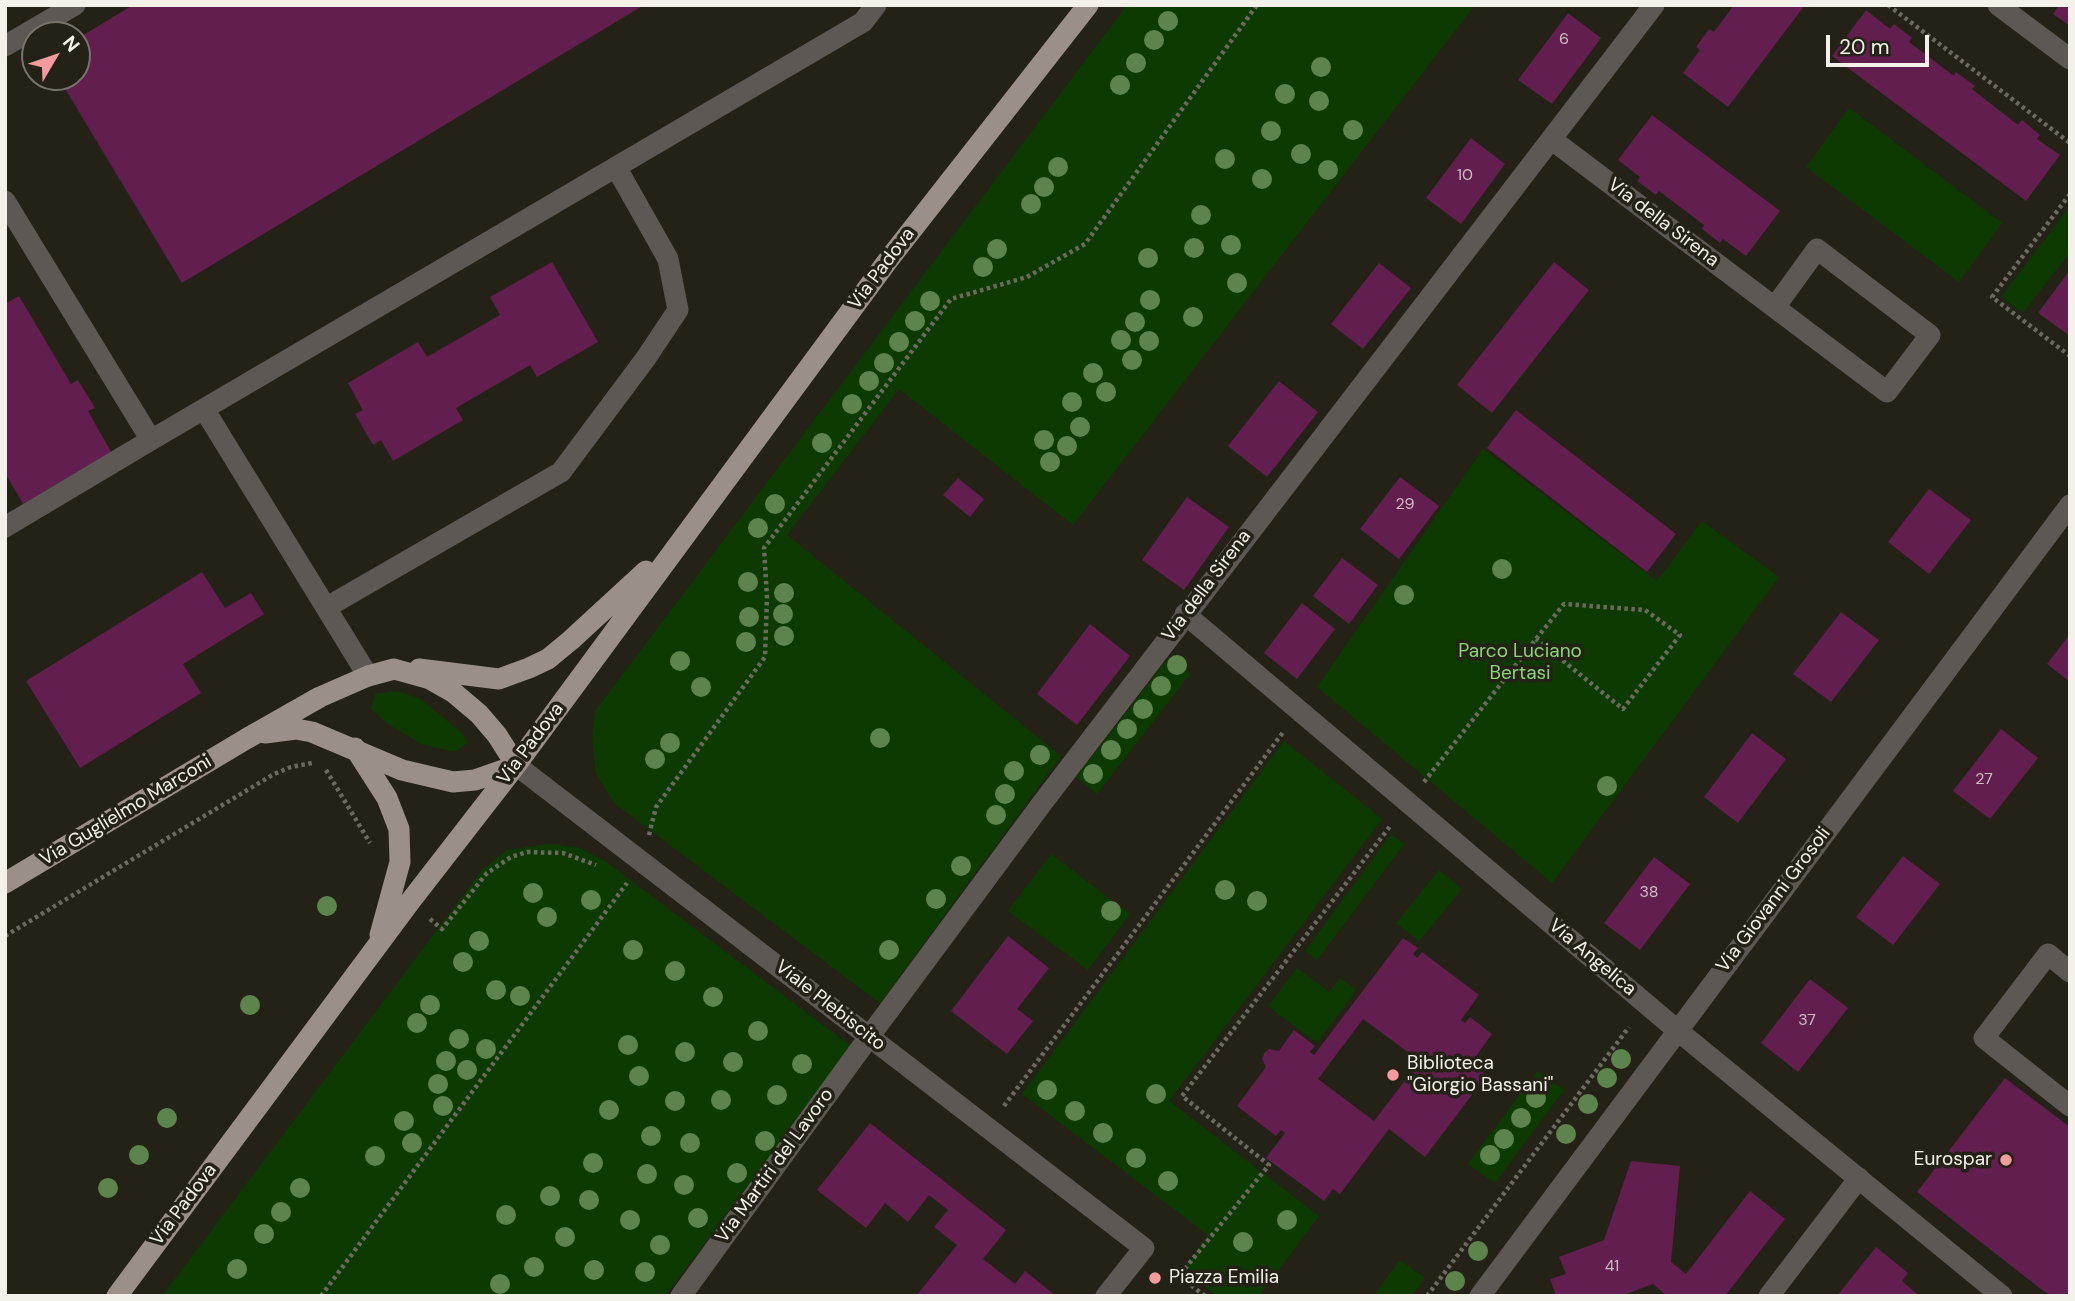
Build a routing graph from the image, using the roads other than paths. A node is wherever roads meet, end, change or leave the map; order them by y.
1 (75, 5) edge
2 (1088, 5) edge
3 (1654, 5) edge
4 (1998, 5) edge
5 (864, 11) edge
6 (5, 46) edge
7 (2070, 59) edge
8 (1551, 139) junction
9 (616, 167) junction
10 (5, 201) edge
11 (1774, 307) junction
12 (204, 409) junction
13 (151, 440) junction
14 (2070, 505) edge
15 (5, 527) edge
16 (681, 538) junction
17 (327, 607) junction
18 (1185, 614) junction
19 (394, 669) junction
20 (368, 676) junction
21 (246, 738) junction
22 (355, 748) junction
23 (516, 765) junction
24 (5, 883) edge
25 (377, 946) junction
26 (2070, 972) edge
27 (1677, 1030) junction
28 (869, 1037) junction
29 (2070, 1106) edge
30 (1859, 1178) junction
31 (686, 1294) edge
32 (1112, 1294) edge
33 (117, 1296) edge
34 (1480, 1296) edge
35 (1769, 1296) edge
36 (2003, 1296) edge

1 - 6 street
2 - 16 main road, Via Padova
3 - 8 street, Via della Sirena
4 - 7 street
5 - 9 street
8 - 11 street, Via della Sirena
8 - 18 street, Via della Sirena
9 - 12 street
9 - 17 street
10 - 13 street
11 - 11 street, Via della Sirena
12 - 13 street
12 - 17 street
13 - 15 street
14 - 27 street, Via Giovanni Grosoli
16 - 19 main road, Via Padova
16 - 23 main road, Via Padova
17 - 20 street
18 - 27 street, Via Angelica
18 - 28 street, Via della Sirena
19 - 20 main road, Via Guglielmo Marconi
19 - 23 main road
20 - 21 main road, Via Guglielmo Marconi
21 - 22 main road, Via Guglielmo Marconi
21 - 24 main road, Via Guglielmo Marconi
22 - 23 main road, Via Guglielmo Marconi
22 - 25 main road, Via Padova
23 - 25 main road, Via Padova
23 - 28 street, Viale Plebiscito
25 - 33 main road, Via Padova
26 - 29 street
27 - 30 street, Via Angelica
27 - 34 street, Via Giovanni Grosoli
28 - 31 street, Via Martiri del Lavoro
28 - 32 street, Viale Plebiscito
30 - 35 street
30 - 36 street, Via Angelica

